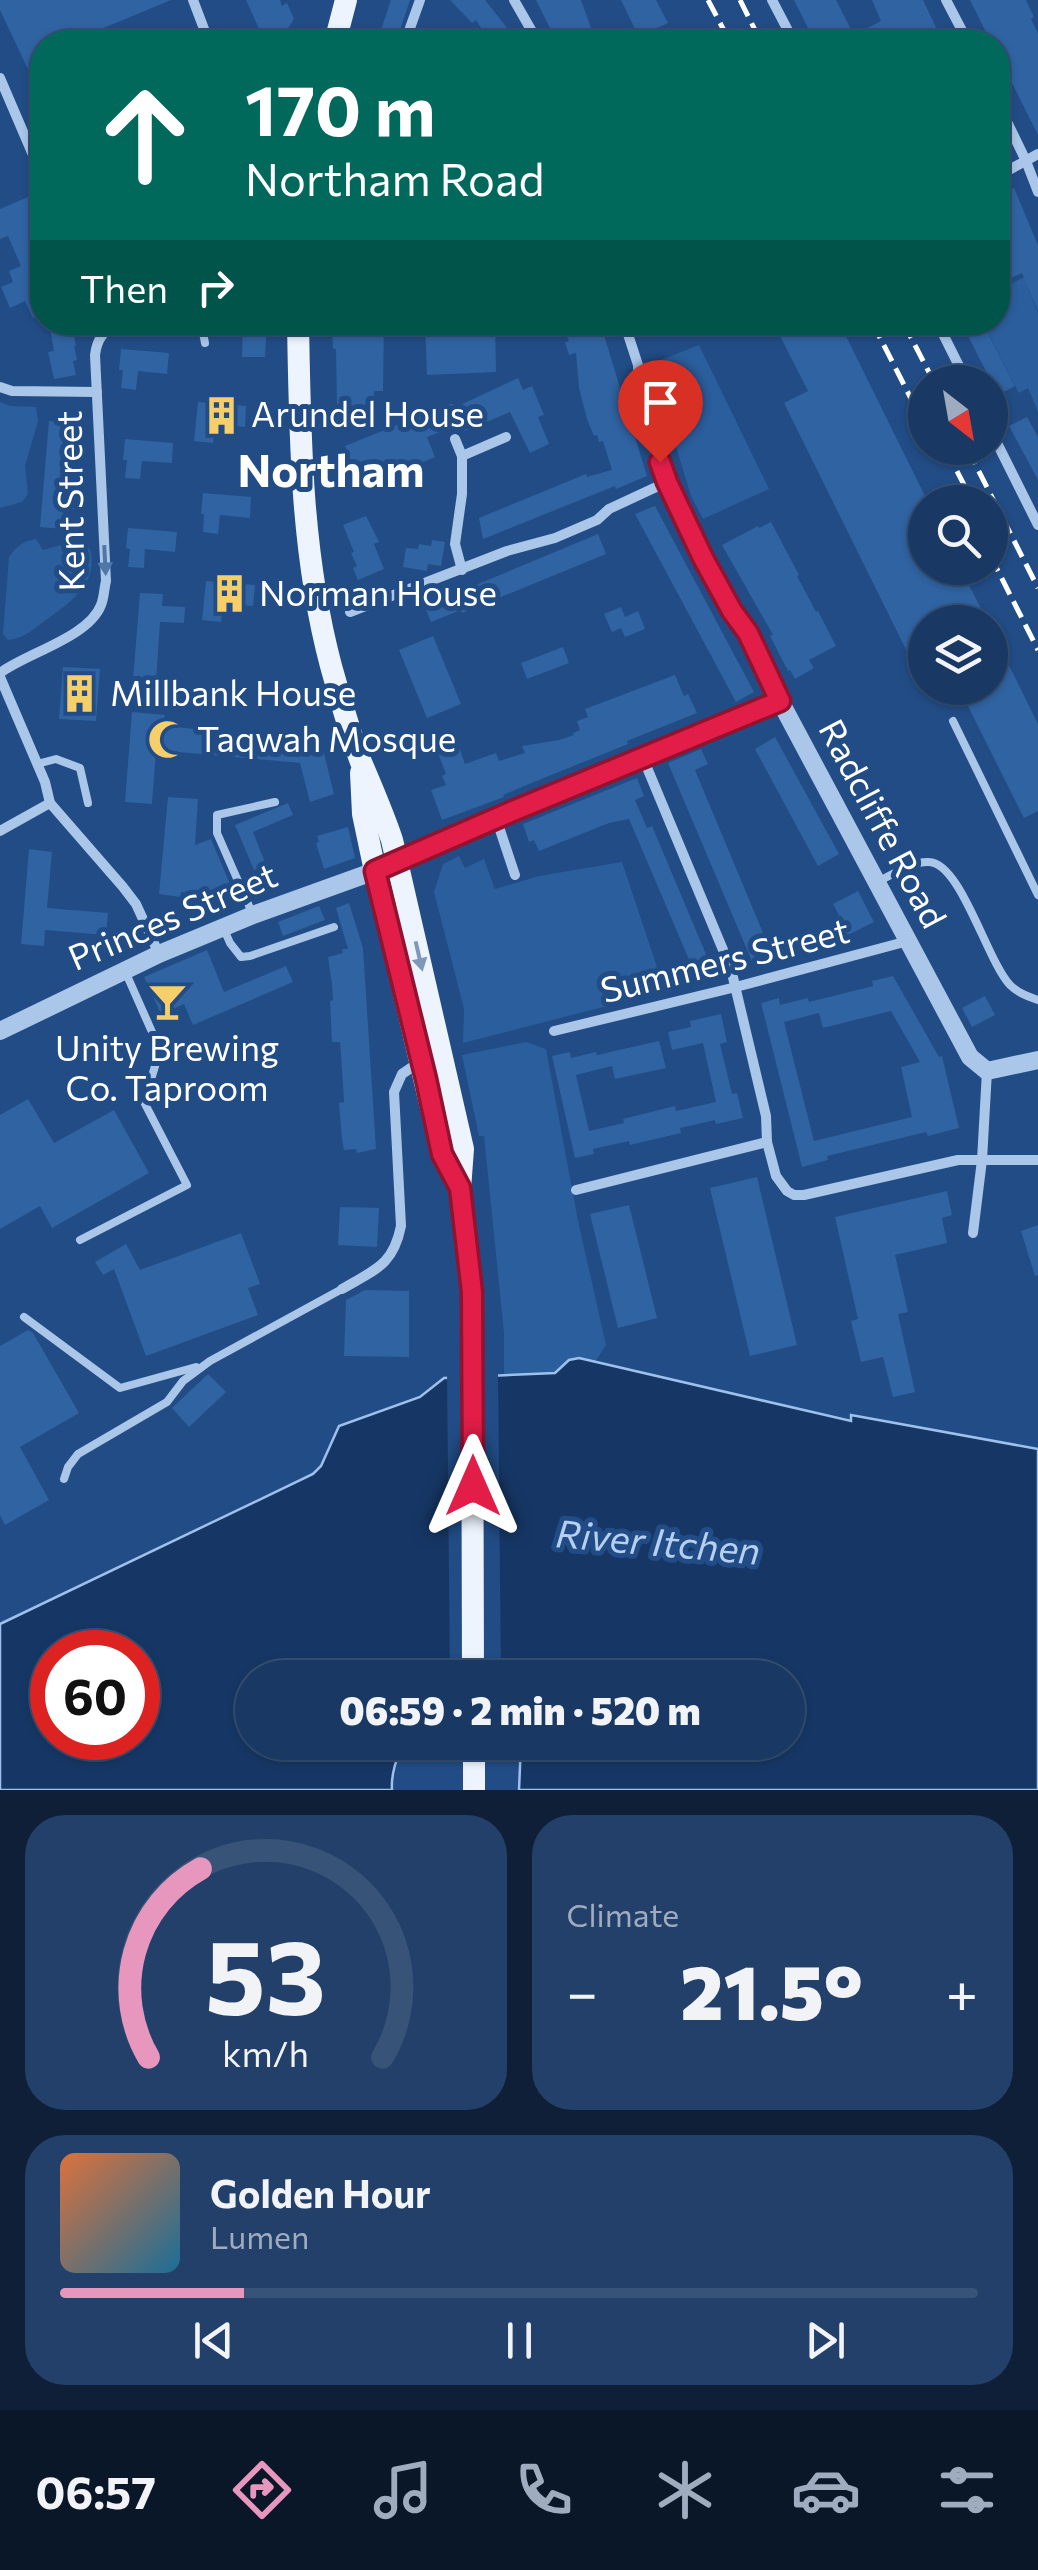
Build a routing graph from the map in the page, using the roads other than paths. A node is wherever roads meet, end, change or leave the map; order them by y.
1 (193, 0) edge
2 (346, 0) edge
3 (420, 0) edge
4 (514, 0) edge
5 (772, 0) edge
6 (946, 0) edge
7 (204, 30) edge
8 (338, 30) edge
9 (409, 30) edge
10 (531, 30) edge
11 (788, 30) edge
12 (962, 30) edge
13 (0, 78) edge
14 (1010, 127) edge
15 (30, 148) edge
16 (1038, 154) edge
17 (1026, 160) junction
18 (1010, 169) edge
19 (1038, 192) edge
20 (102, 335) edge
21 (203, 335) edge
22 (298, 335) edge
23 (628, 335) edge
24 (943, 335) edge
25 (204, 343) dead end
26 (958, 365) edge
27 (0, 387) edge
28 (96, 392) junction
29 (506, 437) dead end
30 (455, 440) dead end
31 (462, 456) junction
32 (1008, 465) edge
33 (667, 482) junction
34 (1038, 525) edge
35 (462, 570) junction
36 (350, 612) dead end
37 (0, 675) edge
38 (780, 701) junction
39 (953, 721) dead end
40 (642, 758) junction
41 (38, 764) junction
42 (275, 802) dead end
43 (50, 803) junction
44 (88, 803) dead end
45 (496, 818) junction
46 (0, 831) edge
47 (386, 866) junction
48 (515, 876) dead end
49 (877, 882) junction
50 (1038, 895) edge
51 (253, 915) junction
52 (334, 927) dead end
53 (223, 928) junction
54 (908, 942) junction
55 (160, 954) junction
56 (124, 971) junction
57 (736, 988) junction
58 (1038, 1000) edge
59 (554, 1031) dead end
60 (0, 1032) edge
61 (432, 1056) junction
62 (1038, 1060) edge
63 (987, 1072) junction
64 (767, 1142) junction
65 (982, 1160) junction
66 (1038, 1160) edge
67 (576, 1190) dead end
68 (973, 1233) dead end
69 (80, 1240) dead end
70 (342, 1289) joint
71 (24, 1318) dead end
72 (210, 1362) junction
73 (64, 1479) dead end
74 (474, 1660) edge
75 (474, 1760) edge
76 (474, 1790) edge

1 - 7 street
2 - 8 main road
3 - 9 street
4 - 10 street
5 - 11 street
6 - 12 street
13 - 15 street
14 - 17 street
16 - 17 street
17 - 18 street
17 - 19 street
20 - 28 street, Kent Street
21 - 25 lane
22 - 47 main road
23 - 33 street, Radcliffe Road
24 - 26 street
27 - 28 street, Kent Street
28 -> 37 street, Kent Street
29 - 31 street
30 - 31 street
31 - 35 street
32 - 34 street
33 - 35 street
33 - 38 street, Radcliffe Road
35 - 36 street
37 - 41 street
38 - 40 street, Princes Street
38 - 49 street, Radcliffe Road
39 - 50 lane
40 - 45 street, Princes Street
40 - 57 street
41 - 43 street
41 - 44 lane
42 - 51 lane
43 - 46 street
43 - 55 street
45 - 47 street, Princes Street
45 - 48 street
47 - 51 street, Princes Street
47 - 61 main road
49 - 54 street, Radcliffe Road
49 - 58 lane
51 - 53 street, Princes Street
52 - 53 lane
53 - 55 street, Princes Street
54 - 57 street, Summers Street
54 - 63 street, Radcliffe Road
55 - 56 street, Princes Street
56 - 60 street, Princes Street
56 - 69 lane
57 - 59 street, Summers Street
57 - 64 street
61 - 70 street
61 - 74 main road
62 - 63 street
63 - 65 street
64 - 65 street
64 - 67 street
65 - 66 street
65 - 68 street
70 - 72 lane
71 - 72 lane
72 - 73 lane
75 - 76 main road

